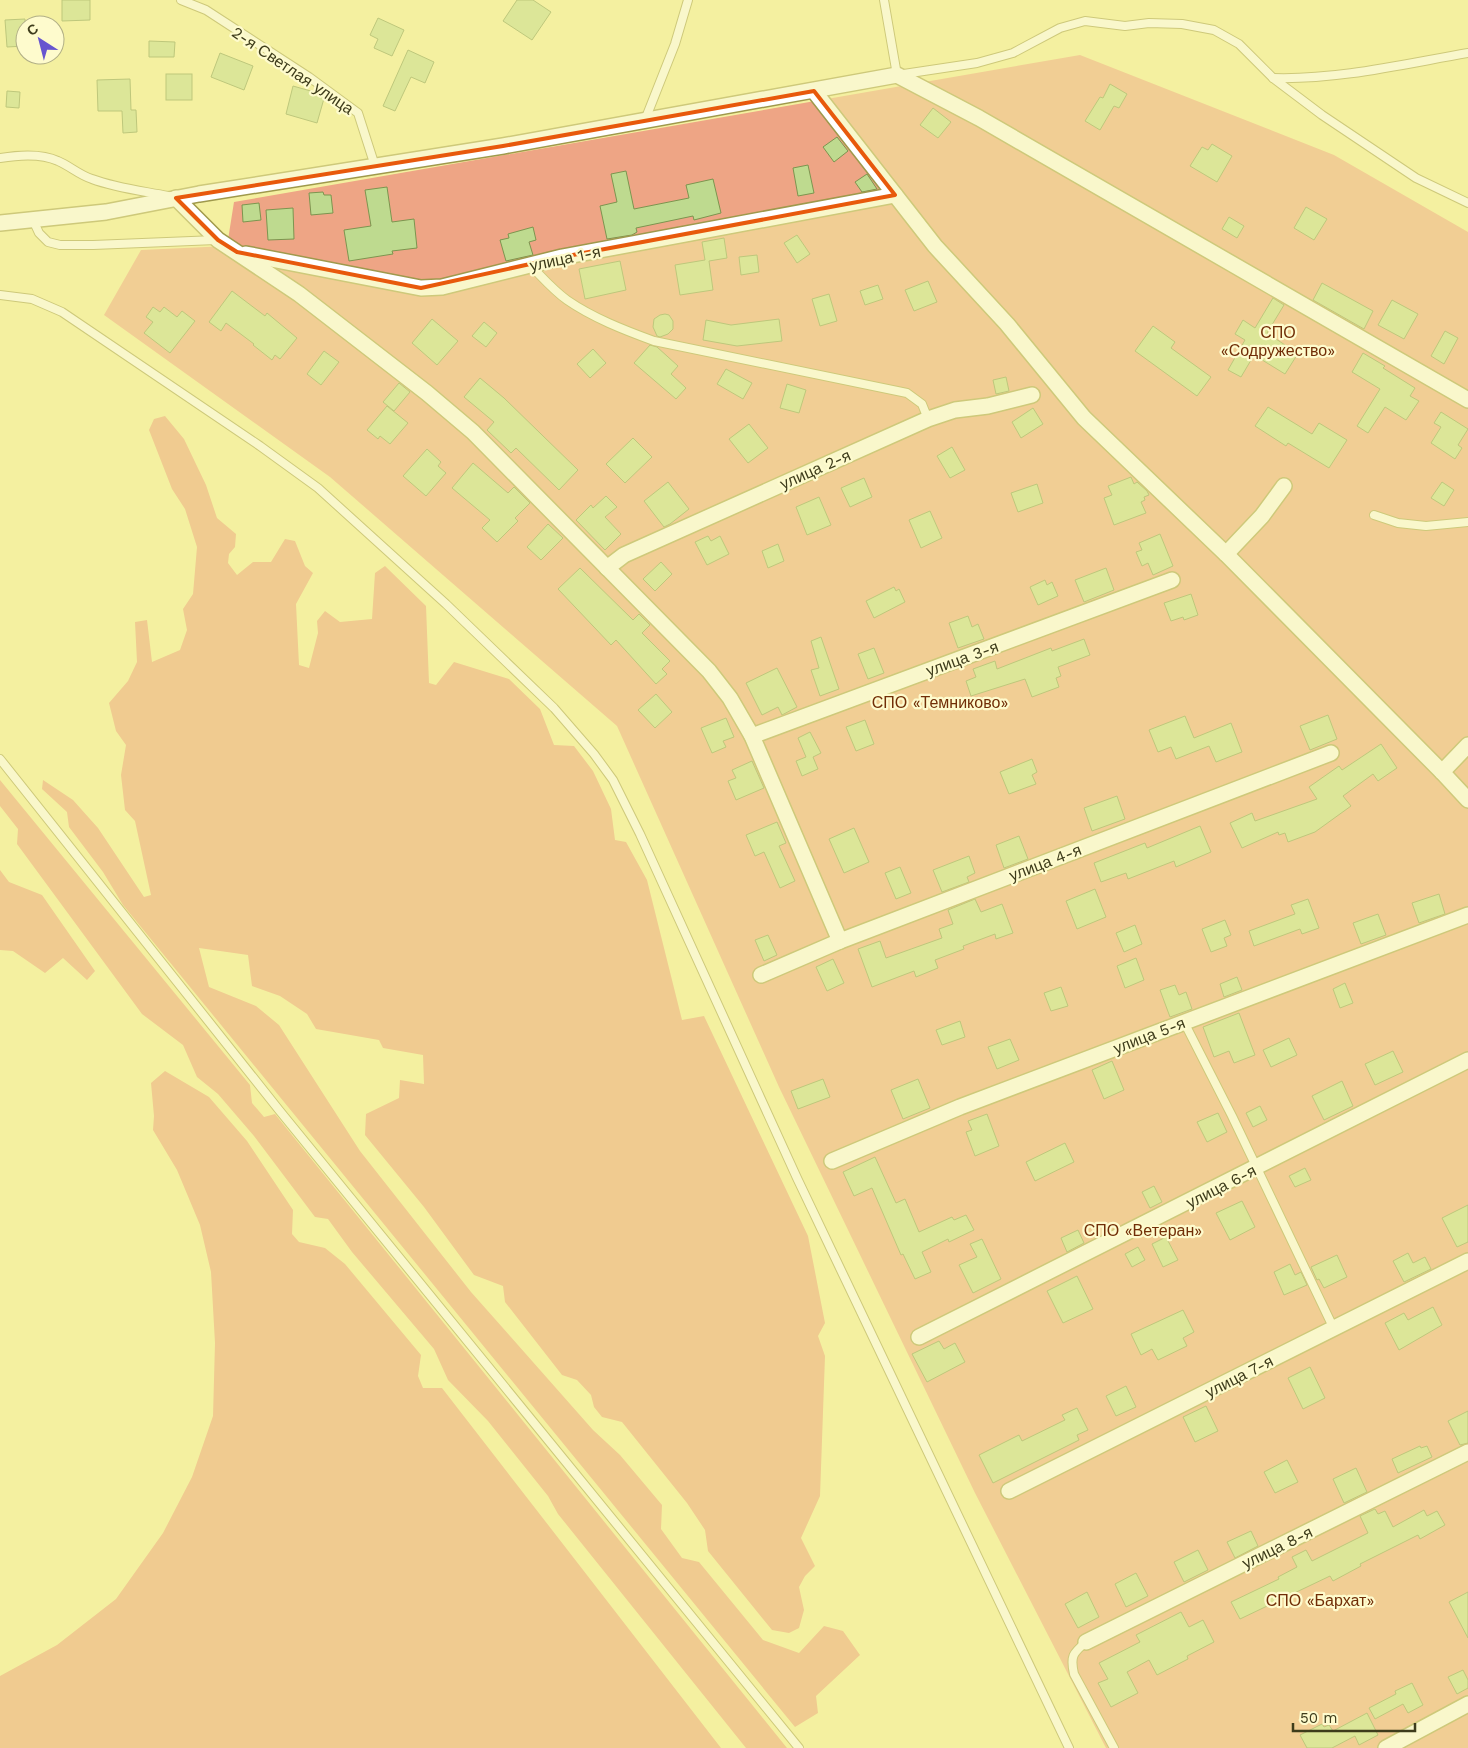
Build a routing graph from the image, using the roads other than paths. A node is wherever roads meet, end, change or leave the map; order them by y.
1 (181, 0) edge
2 (688, 0) edge
3 (884, 0) edge
4 (1468, 53) edge
5 (898, 75) junction
6 (1273, 78) junction
7 (814, 91) junction
8 (644, 121) junction
9 (0, 158) edge
10 (375, 166) junction
11 (895, 195) junction
12 (176, 198) junction
13 (1468, 203) edge
14 (33, 220) junction
15 (0, 224) edge
16 (218, 240) junction
17 (237, 252) junction
18 (530, 265) junction
19 (0, 295) edge
20 (1032, 395) dead end
21 (1468, 400) edge
22 (928, 419) junction
23 (1284, 486) dead end
24 (1374, 514) dead end
25 (1468, 522) edge
26 (1226, 554) junction
27 (607, 568) junction
28 (1172, 580) dead end
29 (752, 736) junction
30 (1468, 745) edge
31 (1331, 753) dead end
32 (0, 760) edge
33 (1442, 772) junction
34 (1468, 800) edge
35 (1468, 915) edge
36 (840, 941) junction
37 (761, 975) dead end
38 (1184, 1022) junction
39 (1468, 1060) edge
40 (832, 1161) dead end
41 (1257, 1168) junction
42 (1468, 1260) edge
43 (1334, 1328) junction
44 (919, 1337) dead end
45 (1468, 1452) edge
46 (1010, 1491) dead end
47 (1086, 1642) joint
48 (1468, 1704) edge
49 (800, 1748) edge
50 (1069, 1748) edge
51 (1114, 1748) edge
52 (1386, 1748) edge

1 - 10 lane, 2-я Светлая улица
2 - 8 lane
3 - 5 lane
4 - 6 lane
5 - 6 lane
5 - 7 street
5 - 21 street
6 - 13 lane
7 - 8 street
7 - 11 street
8 - 10 street
9 - 12 lane
10 - 12 street
11 - 18 street, улица 1-я
11 - 26 street
12 - 14 street
12 - 16 street
14 - 15 street
14 - 16 lane
16 - 17 street
17 - 18 street, улица 1-я
17 - 27 street
18 - 22 lane
19 - 50 lane
20 - 22 street, улица 2-я
22 - 27 street, улица 2-я
23 - 26 street
24 - 25 lane
26 - 33 street
27 - 29 street
28 - 29 street, улица 3-я
29 - 36 street
30 - 33 street
31 - 36 street, улица 4-я
32 - 49 lane
33 - 34 street
35 - 38 street, улица 5-я
36 - 37 street, улица 4-я
38 - 40 street, улица 5-я
38 - 41 lane
39 - 41 street, улица 6-я
41 - 43 lane
41 - 44 street, улица 6-я
42 - 43 street, улица 7-я
43 - 46 street, улица 7-я
45 - 47 street, улица 8-я
47 - 51 lane
48 - 52 street

